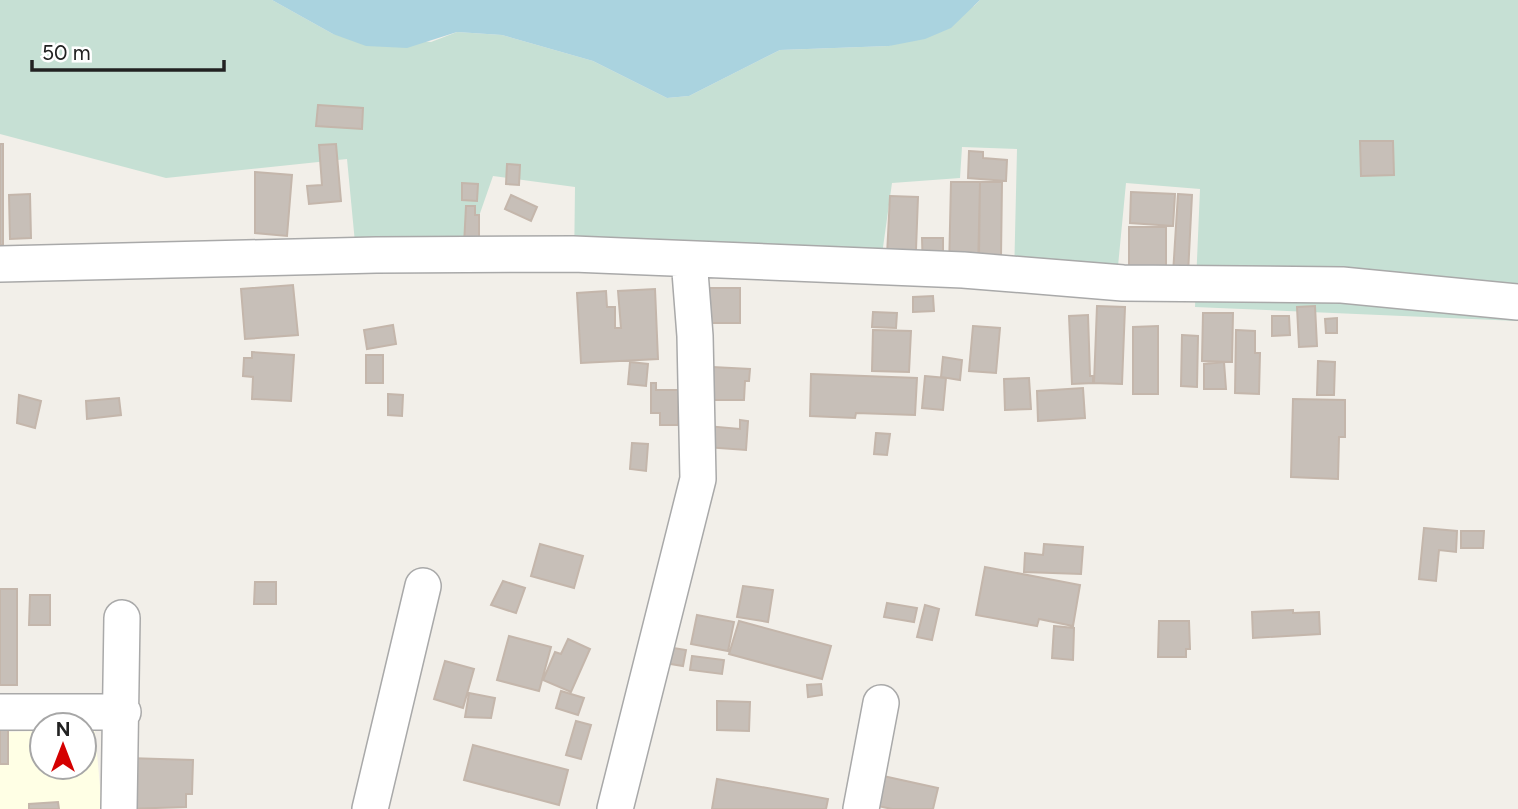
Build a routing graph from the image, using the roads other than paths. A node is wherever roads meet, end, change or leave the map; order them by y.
1 (689, 259) junction
2 (0, 264) edge
3 (1518, 302) edge
4 (423, 586) dead end
5 (122, 618) dead end
6 (881, 703) dead end
7 (0, 712) edge
8 (122, 712) junction
9 (119, 809) edge
10 (370, 809) edge
11 (615, 809) edge
12 (861, 809) edge

1 - 2 street
1 - 3 street
1 - 11 street
4 - 10 street
5 - 8 street
6 - 12 street
7 - 8 street
8 - 9 street

